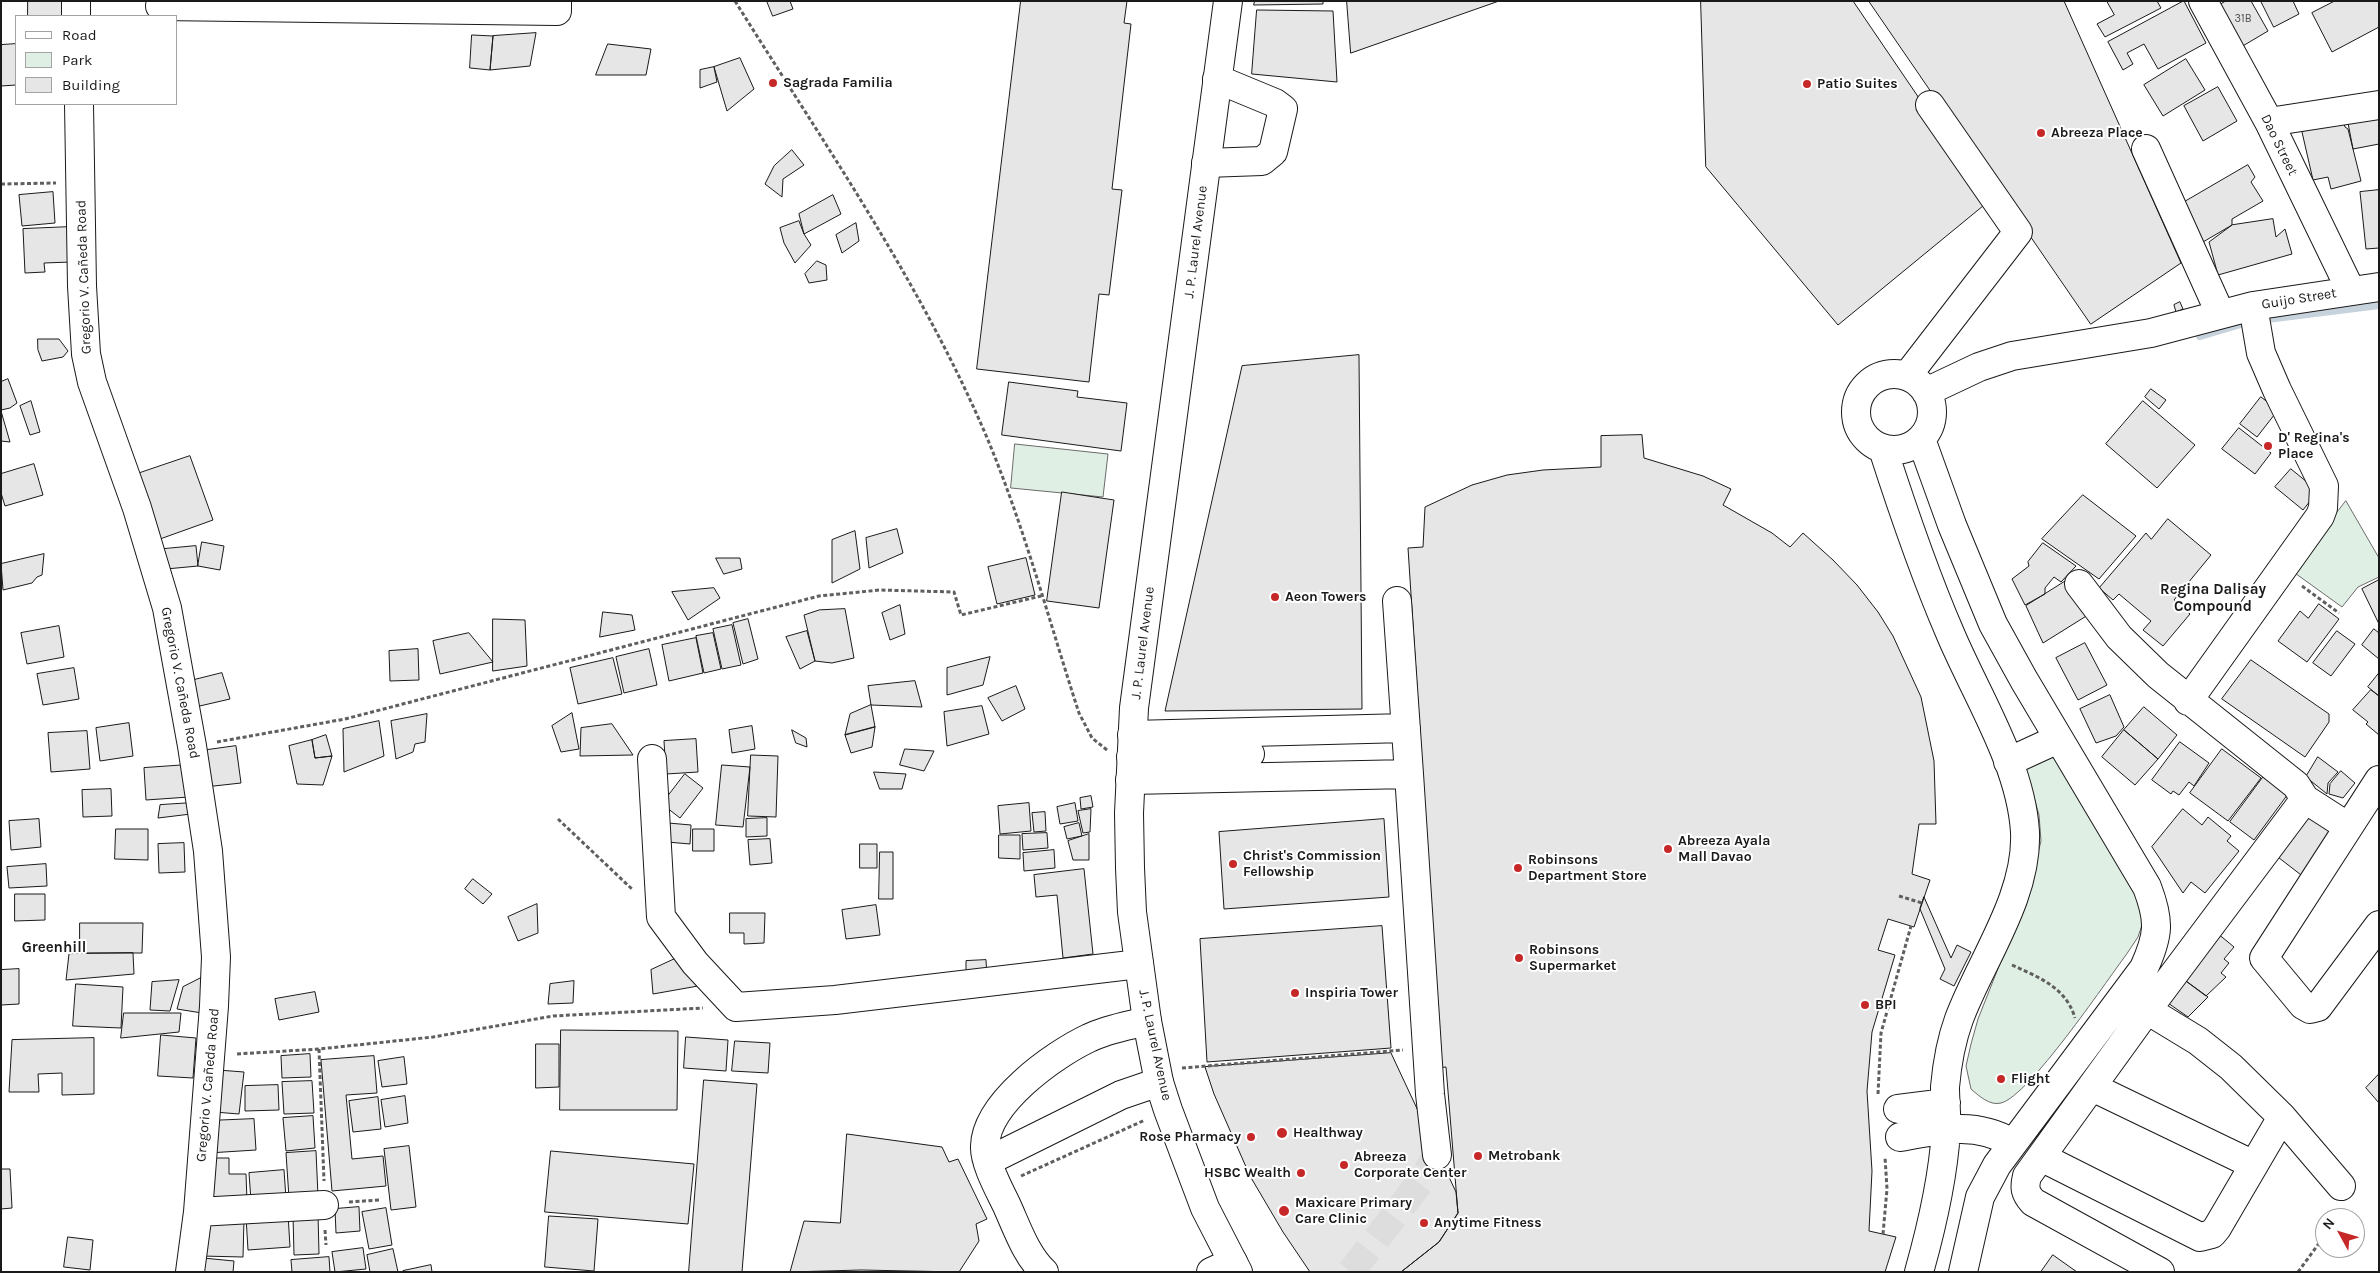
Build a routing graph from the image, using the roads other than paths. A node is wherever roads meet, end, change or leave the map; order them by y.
1 (76, 1) edge
2 (557, 1) edge
3 (1228, 1) edge
4 (2203, 1) edge
5 (403, 5) edge
6 (160, 6) dead end
7 (76, 15) edge
8 (1217, 79) junction
9 (79, 105) edge
10 (1930, 105) dead end
11 (2379, 105) edge
12 (2269, 122) junction
13 (2146, 149) dead end
14 (1206, 163) junction
15 (2379, 288) edge
16 (2351, 291) junction
17 (2253, 306) junction
18 (2220, 313) junction
19 (1917, 384) junction
20 (1921, 439) junction
21 (1883, 449) junction
22 (2079, 584) dead end
23 (1397, 601) dead end
24 (2188, 701) junction
25 (1406, 728) junction
26 (2058, 738) junction
27 (1250, 754) dead end
28 (1131, 757) junction
29 (652, 759) dead end
30 (2008, 762) junction
31 (1409, 774) junction
32 (2379, 780) edge
33 (2305, 799) junction
34 (2347, 826) junction
35 (2379, 925) edge
36 (1139, 964) junction
37 (2147, 1010) junction
38 (1147, 1021) junction
39 (1169, 1079) junction
40 (2092, 1087) junction
41 (1888, 1106) road end
42 (1946, 1116) junction
43 (2282, 1117) junction
44 (2012, 1143) junction
45 (1892, 1144) road end
46 (1437, 1154) tunnel mouth
47 (2040, 1157) junction
48 (988, 1161) junction
49 (2254, 1164) junction
50 (2341, 1186) dead end
51 (324, 1204) road end
52 (198, 1212) junction
53 (1227, 1269) edge
54 (190, 1272) edge
55 (1044, 1272) edge
56 (1919, 1272) edge
57 (1962, 1272) edge
58 (2160, 1272) edge

1 - 7 street
2 - 5 street
3 - 8 street, J. P. Laurel Avenue
4 - 12 street, Dao Street
5 - 6 street
8 - 14 street, J. P. Laurel Avenue
8 - 14 street
9 - 52 street, Gregorio V. Cañeda Road
10 - 19 street
11 - 12 street
12 - 16 street, Dao Street
13 - 18 street
14 - 28 street, J. P. Laurel Avenue
15 - 16 street, Guijo Street
16 - 17 street, Guijo Street
17 - 18 street, Guijo Street
17 - 24 street
18 - 19 street, Guijo Street
19 - 20 street
19 - 21 street
20 - 21 street
20 - 26 street
21 - 30 street
22 - 24 street
23 - 25 street
24 - 33 street
25 - 28 street
25 - 31 street
26 - 30 street
26 - 44 street
27 - 28 street
28 - 31 street
28 - 36 street, J. P. Laurel Avenue
29 - 36 street
30 - 42 street
31 - 46 street
32 - 34 street
33 - 34 street
33 - 37 street
34 - 35 street
36 - 38 street, J. P. Laurel Avenue
37 - 40 street
37 - 43 street
38 - 39 street, J. P. Laurel Avenue
38 - 48 street
39 - 48 street
39 - 53 street, J. P. Laurel Avenue
40 - 47 street
40 - 49 street
41 - 42 street
42 - 44 street
42 - 45 street
42 - 56 street
43 - 49 street
43 - 50 street
44 - 57 street
47 - 49 street
47 - 58 street
48 - 55 street
51 - 52 street
52 - 54 street, Gregorio V. Cañeda Road

